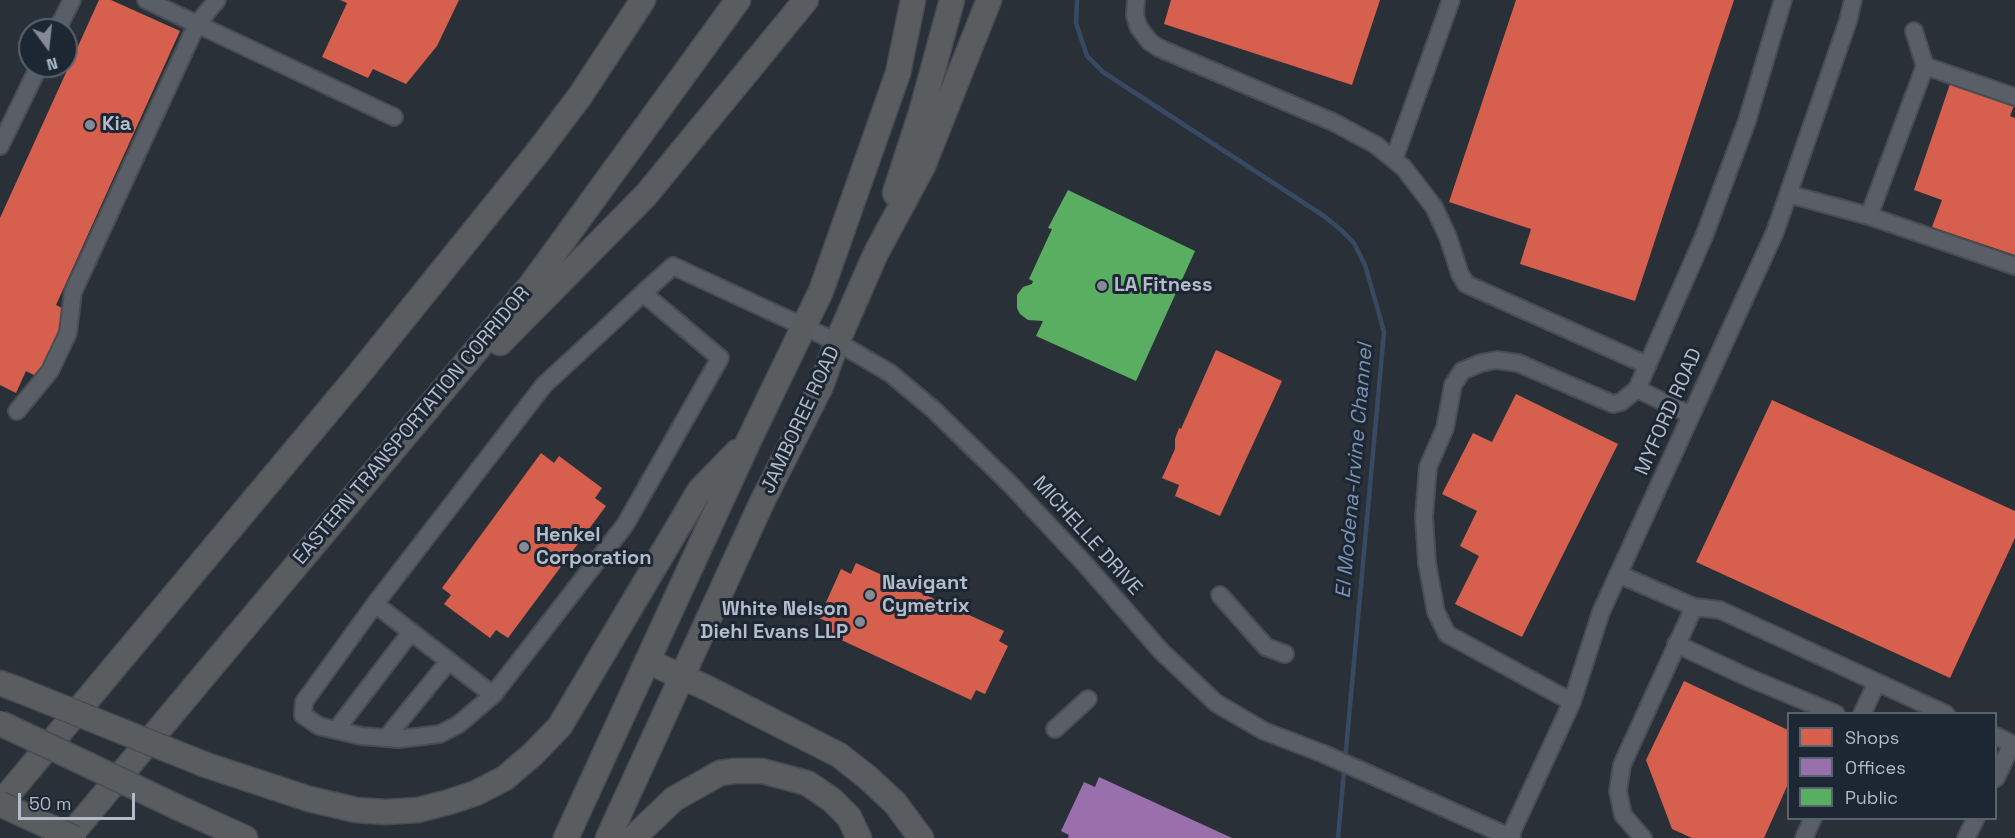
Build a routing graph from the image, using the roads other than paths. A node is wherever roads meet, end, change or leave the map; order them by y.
1 (72, 0) edge
2 (146, 0) edge
3 (217, 0) edge
4 (626, 0) edge
5 (644, 0) edge
6 (738, 0) edge
7 (806, 0) edge
8 (913, 0) edge
9 (951, 0) edge
10 (989, 0) edge
11 (1136, 0) edge
12 (1451, 0) edge
13 (1784, 0) edge
14 (1853, 0) edge
15 (63, 18) edge
16 (197, 24) junction
17 (1914, 31) dead end
18 (1925, 66) junction
19 (33, 78) edge
20 (2015, 97) edge
21 (394, 117) dead end
22 (0, 146) edge
23 (537, 153) junction
24 (1394, 159) junction
25 (1788, 194) junction
26 (1869, 216) junction
27 (876, 253) junction
28 (2015, 266) edge
29 (643, 293) junction
30 (804, 327) junction
31 (837, 342) junction
32 (1647, 365) junction
33 (1637, 389) junction
34 (435, 399) junction
35 (17, 411) dead end
36 (1691, 415) junction
37 (750, 438) junction
38 (1618, 574) junction
39 (1220, 595) dead end
40 (375, 604) junction
41 (1694, 606) junction
42 (411, 632) junction
43 (1677, 645) junction
44 (1285, 654) dead end
45 (449, 661) junction
46 (647, 661) junction
47 (681, 676) junction
48 (1877, 682) junction
49 (10, 686) edge
50 (493, 695) junction
51 (1088, 699) dead end
52 (1572, 702) junction
53 (1831, 712) edge
54 (1863, 712) edge
55 (1942, 712) edge
56 (0, 723) edge
57 (1055, 729) dead end
58 (336, 730) junction
59 (1997, 737) edge
60 (386, 738) junction
61 (2014, 741) edge
62 (1997, 774) edge
63 (0, 804) edge
64 (1813, 820) edge
65 (1975, 820) edge
66 (68, 838) edge
67 (74, 838) edge
68 (245, 838) edge
69 (566, 838) edge
70 (608, 838) edge
71 (633, 838) edge
72 (859, 838) edge
73 (921, 838) edge
74 (1510, 838) edge
75 (1643, 838) edge
76 (1804, 838) edge
77 (1966, 838) edge

1 - 15 street
2 - 16 street
3 - 16 street
4 - 23 highway
5 - 23 highway
6 - 34 highway, EASTERN TRANSPORTATION CORRIDOR
7 - 34 highway
8 - 30 highway, JAMBOREE ROAD
9 - 27 highway
10 - 27 highway, JAMBOREE ROAD
11 - 24 street
12 - 24 street
13 - 32 street
14 - 25 street, MYFORD ROAD
16 - 21 street
16 - 35 street
17 - 18 street
18 - 20 street
18 - 26 street
19 - 22 street
23 - 63 highway
24 - 32 street
25 - 26 street
25 - 36 street, MYFORD ROAD
26 - 28 street
27 - 31 highway, JAMBOREE ROAD
29 - 30 street, MICHELLE DRIVE
29 - 40 street
29 - 50 street
30 - 31 street, MICHELLE DRIVE
30 - 37 highway, JAMBOREE ROAD
31 - 47 highway, JAMBOREE ROAD
31 - 74 street, MICHELLE DRIVE
32 - 33 street
33 - 36 street
33 - 52 street
34 - 66 highway, EASTERN TRANSPORTATION CORRIDOR
36 - 38 street, MYFORD ROAD
37 - 46 highway, JAMBOREE ROAD
37 - 49 highway, bridge
38 - 41 street
38 - 52 street, MYFORD ROAD
39 - 44 street
40 - 42 street
40 - 58 street
41 - 43 street
41 - 48 street
42 - 45 street
42 - 58 street
43 - 53 street
43 - 75 street
45 - 50 street
45 - 60 street
46 - 47 highway
46 - 69 highway, JAMBOREE ROAD
47 - 70 highway, JAMBOREE ROAD
47 - 73 highway
48 - 54 street
48 - 55 street
50 - 60 street
51 - 57 street
52 - 74 street, MYFORD ROAD
56 - 68 highway, bridge
58 - 60 street
59 - 61 street
61 - 62 street
63 - 67 highway, bridge
64 - 76 street
65 - 77 street
71 - 72 highway

